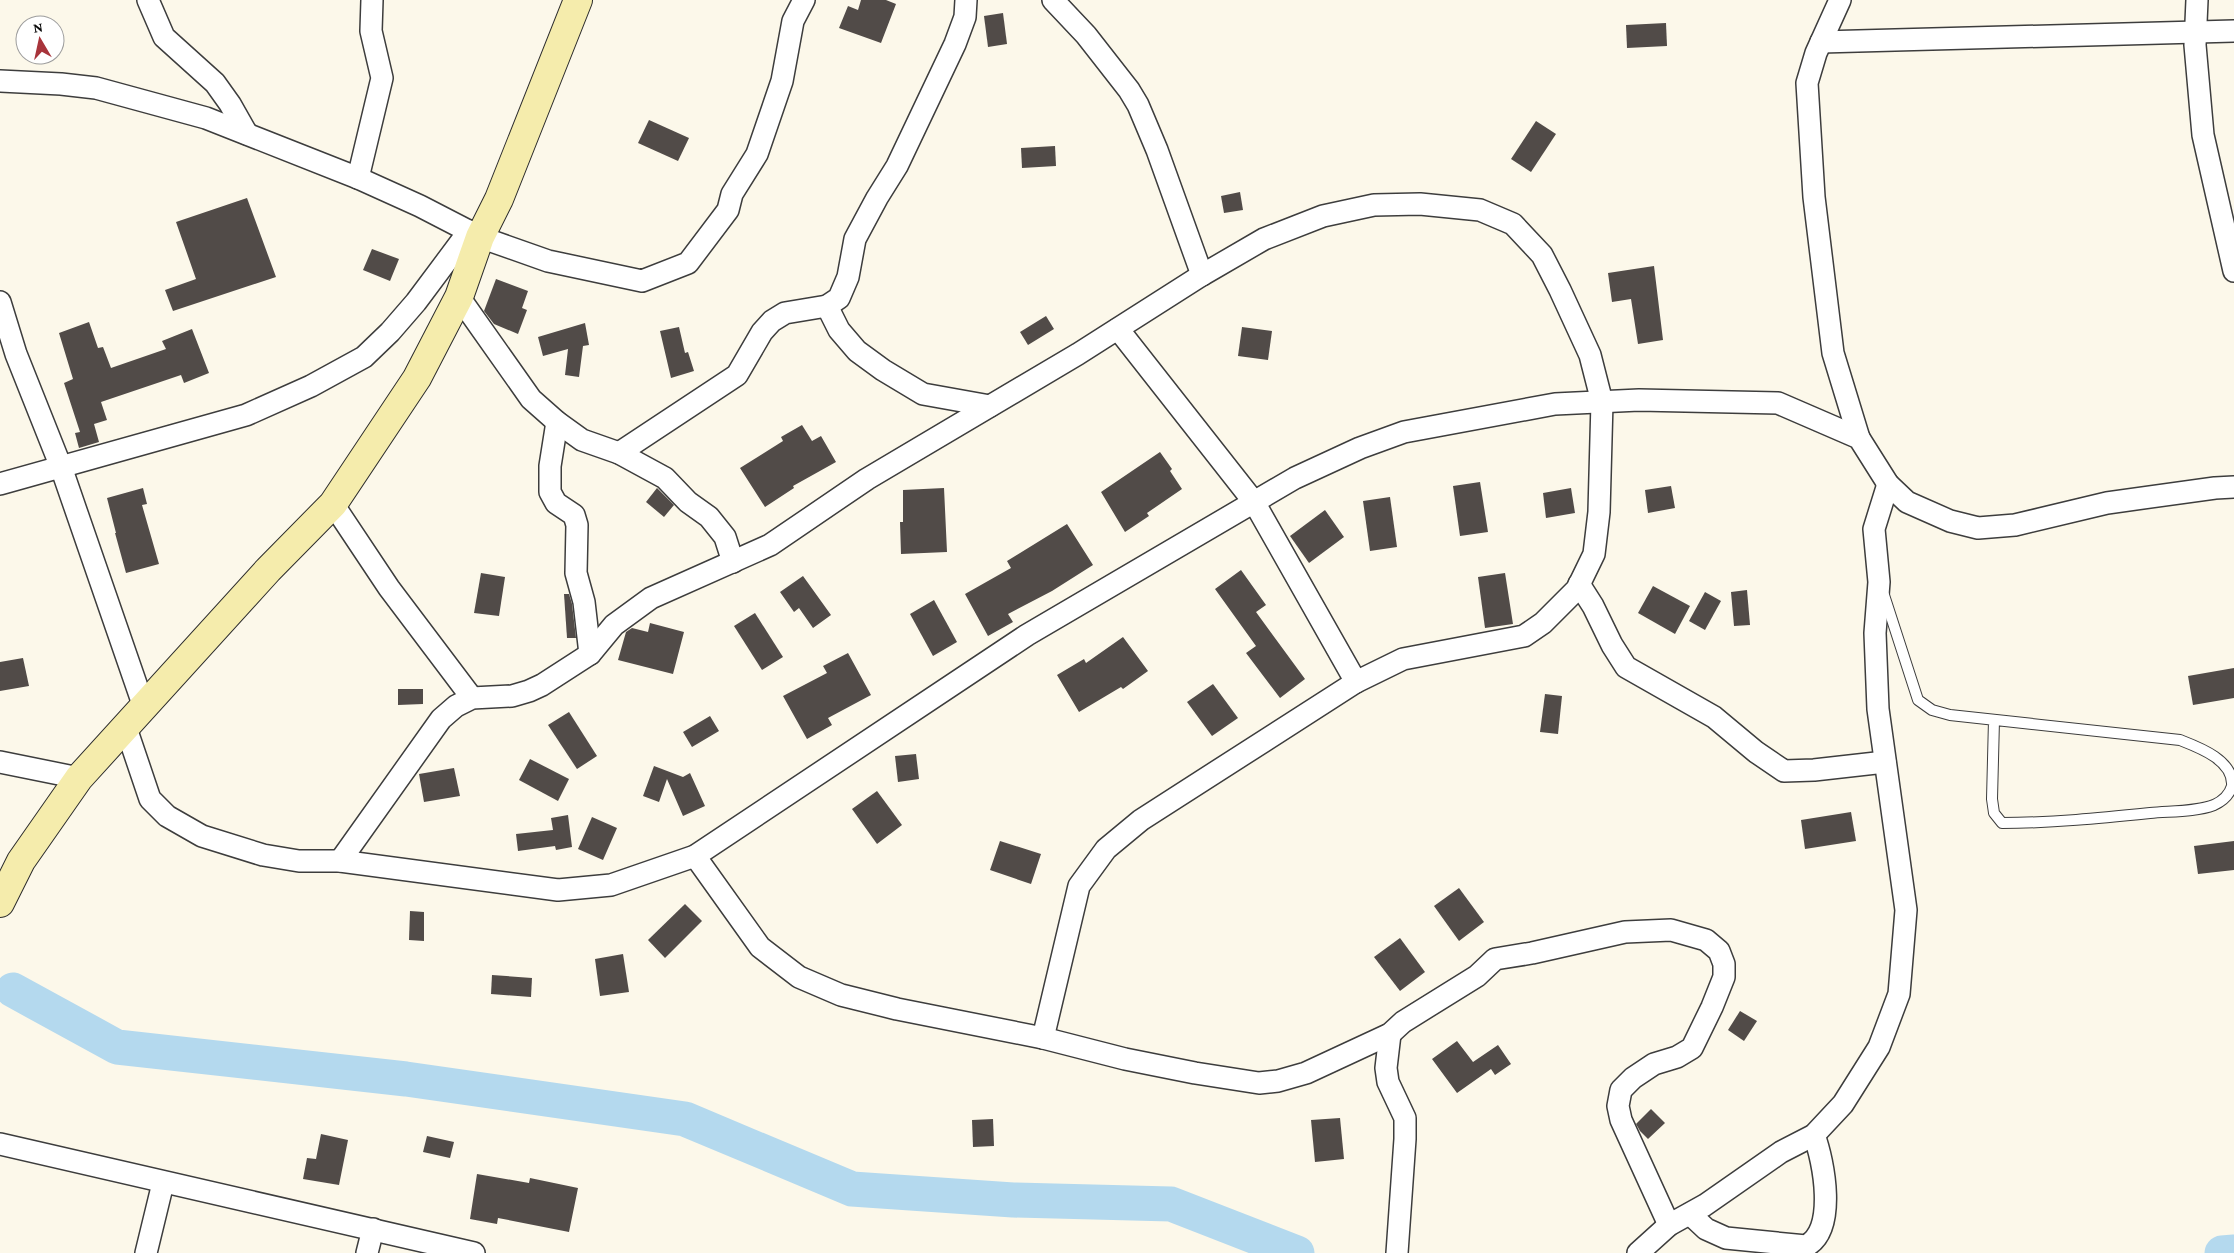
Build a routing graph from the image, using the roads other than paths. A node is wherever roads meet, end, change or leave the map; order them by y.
1 (148, 0) edge
2 (372, 0) edge
3 (578, 0) edge
4 (804, 0) edge
5 (966, 0) edge
6 (1053, 0) edge
7 (1840, 0) edge
8 (2197, 0) edge
9 (2234, 32) edge
10 (2196, 34) junction
11 (1821, 42) junction
12 (0, 81) edge
13 (247, 134) junction
14 (358, 178) junction
15 (475, 234) junction
16 (2234, 271) edge
17 (1202, 275) junction
18 (459, 297) junction
19 (0, 302) edge
20 (827, 306) junction
21 (1118, 329) junction
22 (1602, 402) junction
23 (990, 406) junction
24 (557, 422) junction
25 (1859, 438) junction
26 (619, 453) junction
27 (61, 467) junction
28 (0, 484) edge
29 (1888, 484) junction
30 (2234, 487) edge
31 (1254, 502) junction
32 (334, 504) junction
33 (733, 562) junction
34 (1879, 582) junction
35 (1579, 584) junction
36 (590, 654) junction
37 (1356, 682) junction
38 (472, 698) junction
39 (144, 707) junction
40 (1994, 720) junction
41 (126, 728) junction
42 (0, 762) edge
43 (1885, 762) junction
44 (79, 778) junction
45 (695, 856) junction
46 (340, 861) junction
47 (0, 904) edge
48 (1390, 1034) junction
49 (1043, 1038) junction
50 (1814, 1135) junction
51 (0, 1144) edge
52 (163, 1183) junction
53 (1690, 1214) junction
54 (1669, 1225) junction
55 (373, 1229) junction
56 (146, 1253) edge
57 (367, 1253) edge
58 (474, 1253) edge
59 (1397, 1253) edge
60 (1638, 1253) edge

1 - 13 street
2 - 14 street
3 - 15 street
4 - 15 street
5 - 20 street
6 - 17 street
7 - 11 street
8 - 10 street
9 - 10 street
10 - 11 street
10 - 16 street
11 - 25 street
12 - 13 street
13 - 14 street
14 - 15 street
15 - 18 street
15 - 27 street
17 - 21 street
17 - 22 street
18 - 24 street
18 - 32 street
19 - 27 street
20 - 23 street
20 - 26 street
21 - 23 street
21 - 31 street
22 - 25 street
22 - 31 street
22 - 35 street
23 - 33 street
24 - 26 street
24 - 36 street
25 - 29 street
26 - 33 street
27 - 28 street
27 - 39 street
29 - 30 street
29 - 34 street
31 - 37 street
31 - 45 street
32 - 38 street
32 - 39 street
33 - 36 street
34 - 40 lane
34 - 43 street
35 - 37 street
35 - 43 street
36 - 38 street
37 - 49 street
38 - 46 street
39 - 41 street
40 - 40 lane
41 - 44 street
41 - 46 street
42 - 44 street
43 - 50 street
44 - 47 street
45 - 46 street
45 - 49 street
48 - 49 street
48 - 54 street
48 - 59 street
50 - 53 street
50 - 53 street
51 - 52 street
52 - 55 street
52 - 56 street
53 - 54 street
54 - 60 street
55 - 57 street
55 - 58 street

